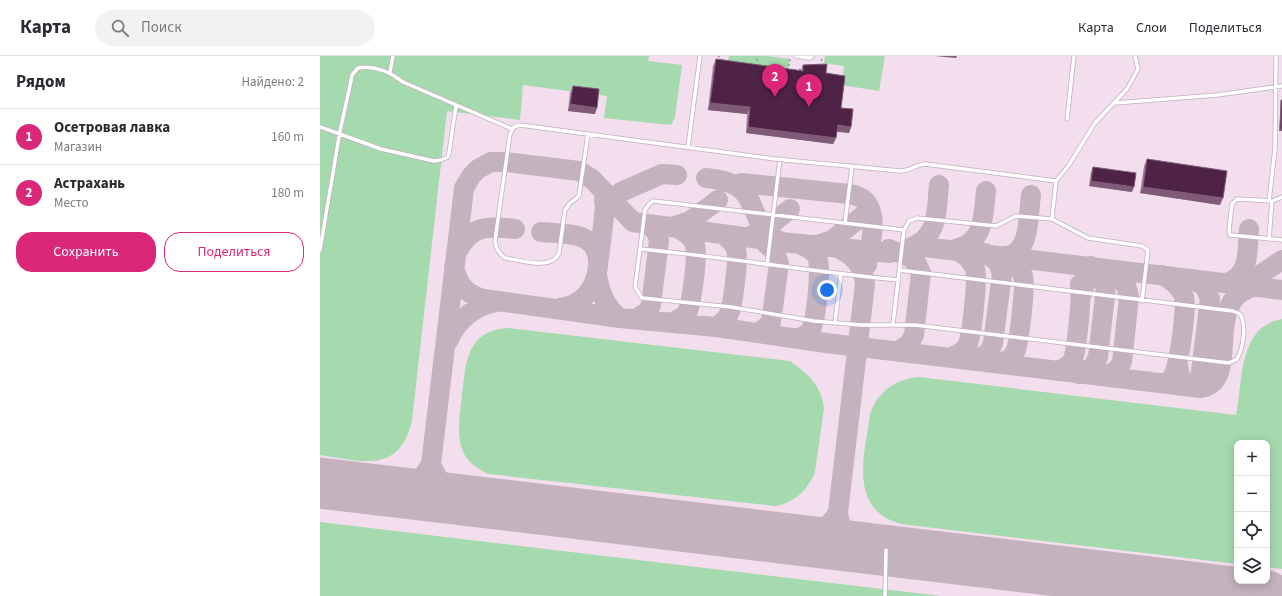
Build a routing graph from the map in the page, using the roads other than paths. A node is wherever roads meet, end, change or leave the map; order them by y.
1 (393, 56) edge
2 (700, 56) edge
3 (796, 56) edge
4 (812, 56) edge
5 (1074, 56) edge
6 (1135, 56) edge
7 (1276, 56) edge
8 (390, 72) junction
9 (1282, 86) edge
10 (1276, 87) junction
11 (1115, 103) junction
12 (456, 106) junction
13 (1067, 119) dead end
14 (320, 127) edge
15 (512, 130) junction
16 (340, 134) junction
17 (588, 134) junction
18 (688, 148) junction
19 (780, 159) junction
20 (852, 166) junction
21 (1056, 181) junction
22 (1282, 198) edge
23 (1271, 201) junction
24 (774, 215) junction
25 (1052, 219) junction
26 (845, 223) junction
27 (904, 230) junction
28 (1269, 239) junction
29 (1282, 240) edge
30 (640, 249) junction
31 (320, 250) edge
32 (767, 265) junction
33 (899, 270) junction
34 (841, 274) junction
35 (898, 280) junction
36 (1142, 301) junction
37 (835, 322) junction
38 (893, 324) junction
39 (886, 550) dead end
40 (885, 596) edge

1 - 8 lane
2 - 18 lane
3 - 4 lane
5 - 13 lane
6 - 11 lane
7 - 10 lane
8 - 12 lane
8 - 16 lane
9 - 10 lane
10 - 11 lane
10 - 23 lane
11 - 21 lane
12 - 15 lane
12 - 16 lane
14 - 16 lane
15 - 17 lane
15 - 17 lane
16 - 31 lane
17 - 18 lane
18 - 19 lane
19 - 20 lane
19 - 24 lane
20 - 21 lane
20 - 26 lane
21 - 25 lane
22 - 23 lane
23 - 28 lane
23 - 28 lane
24 - 26 lane
24 - 30 lane
24 - 32 lane
25 - 27 lane
25 - 36 lane
26 - 27 lane
27 - 33 lane
28 - 29 lane
30 - 32 lane
30 - 37 lane
32 - 34 lane
33 - 35 lane
33 - 36 lane
34 - 35 lane
34 - 37 lane
35 - 38 lane
36 - 38 lane
37 - 38 lane
39 - 40 lane

